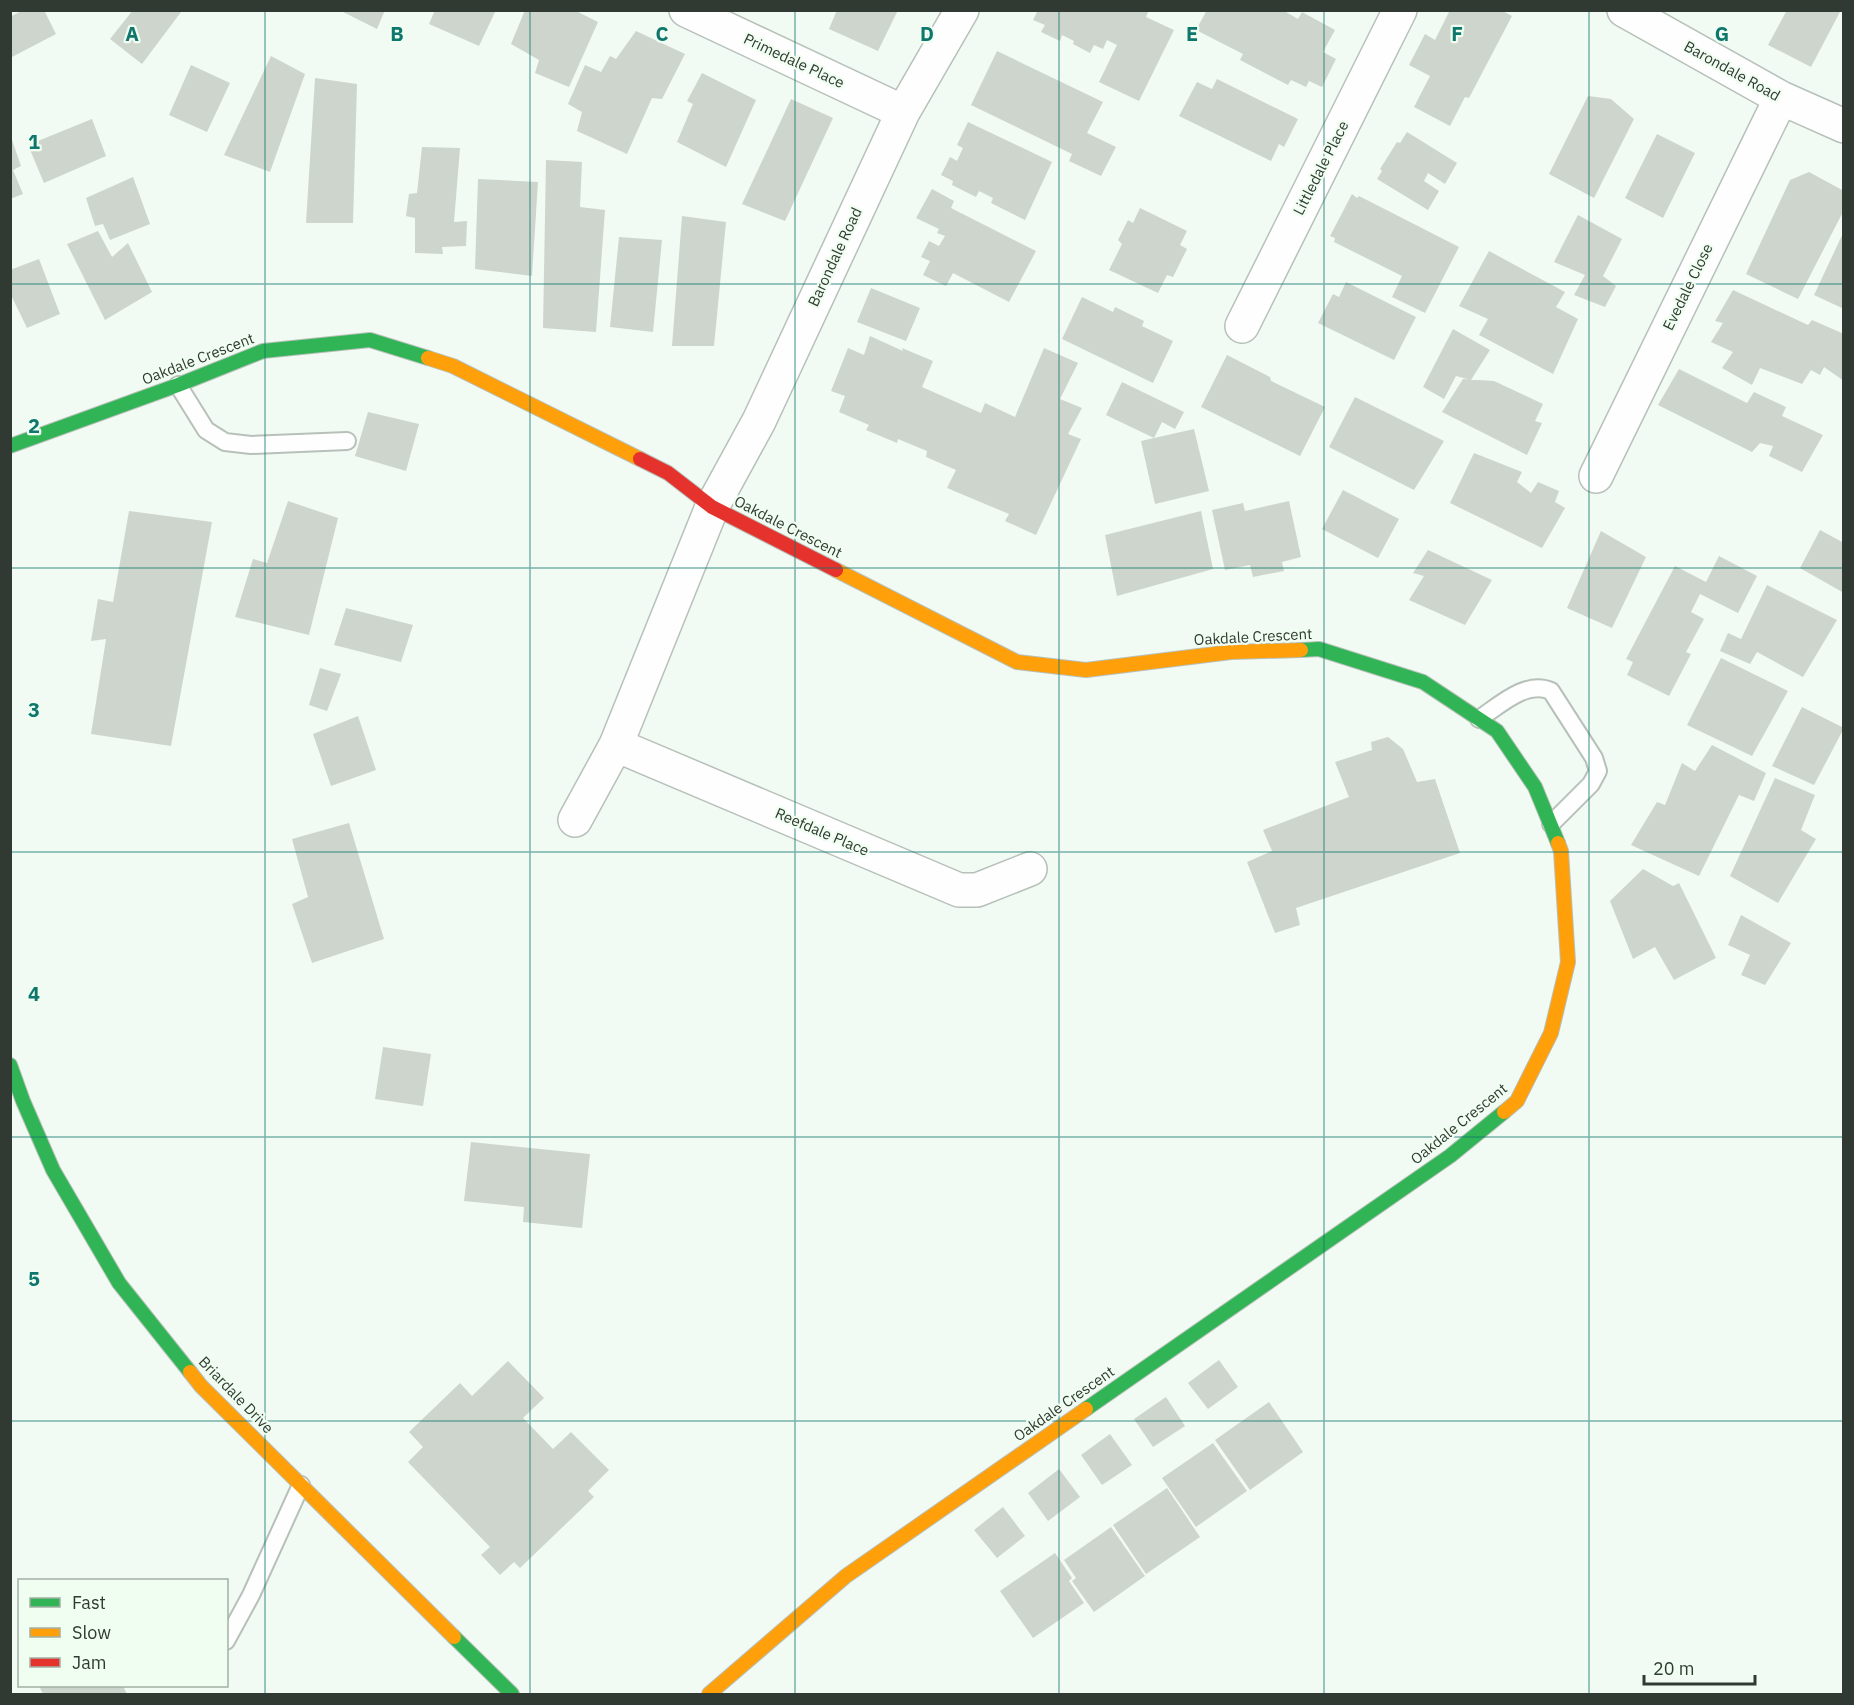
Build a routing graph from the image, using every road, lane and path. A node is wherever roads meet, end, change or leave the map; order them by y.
1 (686, 10) edge
2 (962, 10) edge
3 (1400, 10) edge
4 (1624, 10) edge
5 (1781, 99) junction
6 (903, 112) junction
7 (1844, 126) edge
8 (1242, 326) dead end
9 (178, 385) junction
10 (347, 441) dead end
11 (10, 446) edge
12 (1596, 476) dead end
13 (712, 507) junction
14 (1479, 719) junction
15 (616, 745) junction
16 (575, 820) dead end
17 (1551, 824) junction
18 (1030, 869) dead end
19 (10, 1065) edge
20 (301, 1485) junction
21 (228, 1637) edge
22 (512, 1695) edge
23 (709, 1695) edge

1 - 6 street, Primedale Place
2 - 6 street, Barondale Road
3 - 8 street, Littledale Place
4 - 5 street, Barondale Road
5 - 7 street, Barondale Road
5 - 12 street, Evedale Close
6 - 13 street, Barondale Road
9 - 10 lane
9 - 11 street, Oakdale Crescent
9 - 13 street, Oakdale Crescent
13 - 14 street, Oakdale Crescent
13 - 15 street
14 - 17 street, Oakdale Crescent
14 - 17 lane
15 - 16 street
15 - 18 street, Reefdale Place
17 - 23 street, Oakdale Crescent
19 - 20 street, Briardale Drive
20 - 21 lane
20 - 22 street, Briardale Drive

